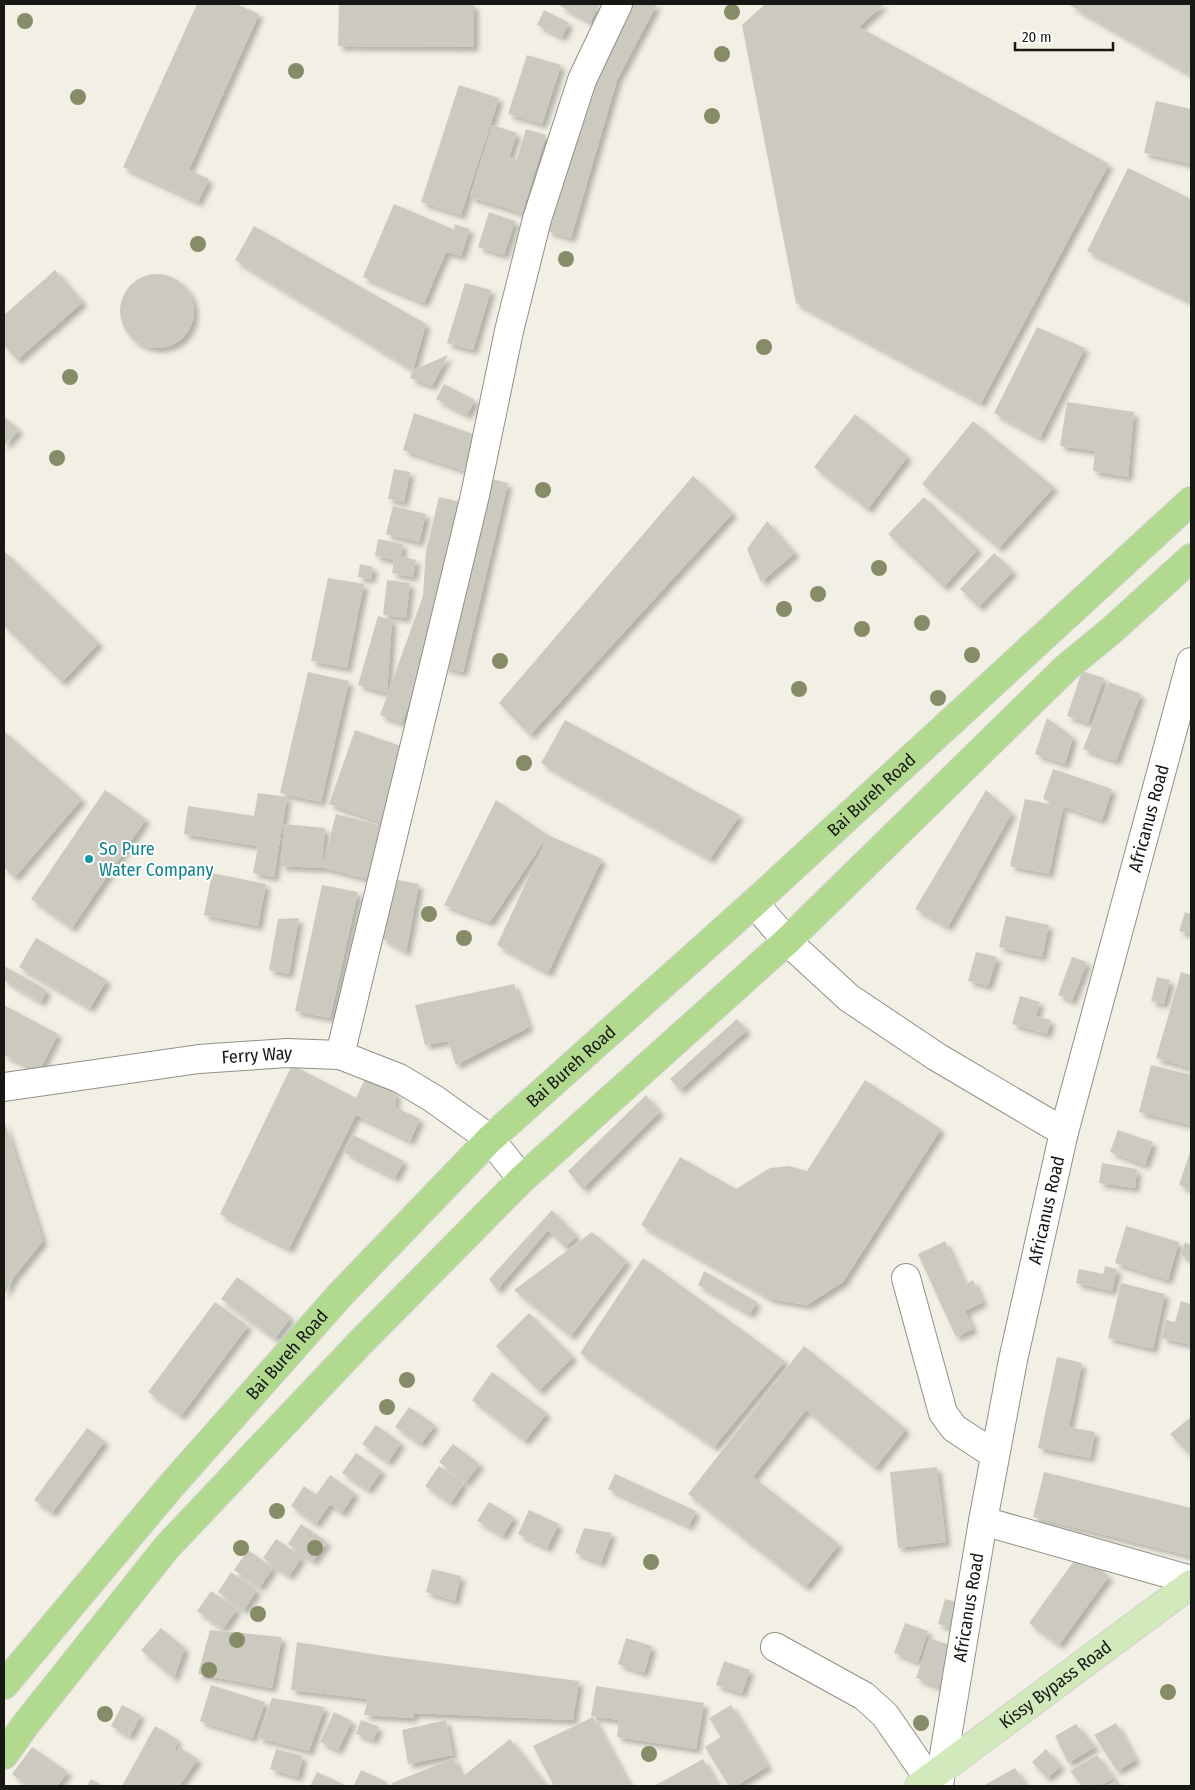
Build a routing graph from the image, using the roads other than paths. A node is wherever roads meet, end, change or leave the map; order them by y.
1 (618, 4) edge
2 (1191, 501) edge
3 (1191, 558) edge
4 (1191, 662) edge
5 (754, 903) junction
6 (787, 941) junction
7 (340, 1055) junction
8 (4, 1087) edge
9 (1064, 1132) junction
10 (490, 1139) junction
11 (522, 1179) junction
12 (906, 1278) dead end
13 (995, 1455) junction
14 (983, 1521) junction
15 (1191, 1582) edge
16 (775, 1647) dead end
17 (4, 1685) edge
18 (4, 1755) edge
19 (933, 1780) edge

1 - 7 street
2 - 5 highway, Bai Bureh Road
3 - 6 highway
4 - 9 street, Africanus Road
5 - 6 street
5 - 10 highway, Bai Bureh Road
6 - 9 street
6 - 11 highway
7 - 8 street, Ferry Way
7 - 10 street, Ferry Way
9 - 13 street, Africanus Road
10 - 11 street, Ferry Way
10 - 17 highway, Bai Bureh Road
11 - 18 highway
12 - 13 street
13 - 14 street, Africanus Road
14 - 15 street
14 - 19 street, Africanus Road
15 - 19 main road, Kissy Bypass Road
16 - 19 street

